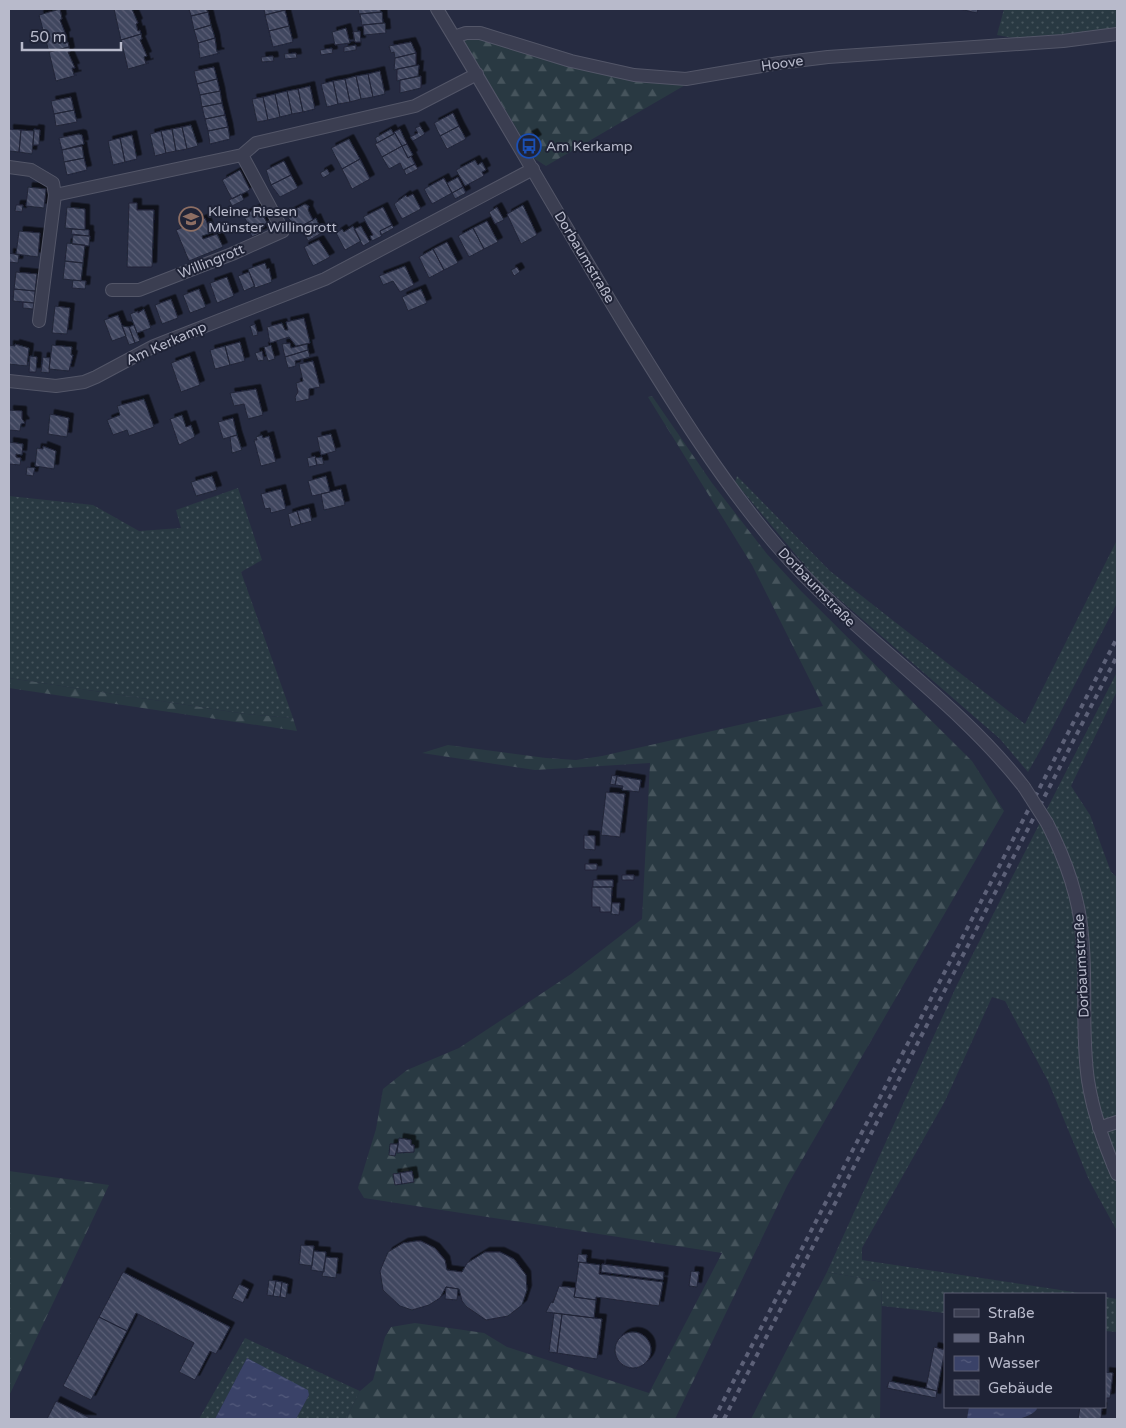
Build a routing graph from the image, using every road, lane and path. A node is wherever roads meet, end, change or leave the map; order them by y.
1 (437, 9) edge
2 (1117, 34) edge
3 (454, 37) junction
4 (477, 74) junction
5 (242, 155) junction
6 (9, 167) edge
7 (533, 168) junction
8 (56, 195) junction
9 (112, 290) dead end
10 (39, 321) dead end
11 (9, 381) edge
12 (1117, 1122) edge
13 (1099, 1128) junction
14 (1117, 1174) edge

1 - 3 street, Dorbaumstraße
2 - 3 street, Hoove
3 - 4 street, Dorbaumstraße
4 - 5 street
4 - 7 street, Dorbaumstraße
5 - 8 street
5 - 9 street, Willingrott
6 - 8 street
7 - 11 street, Am Kerkamp
7 - 13 street, Dorbaumstraße, bridge
8 - 10 street
12 - 13 street
13 - 14 street, Dorbaumstraße

